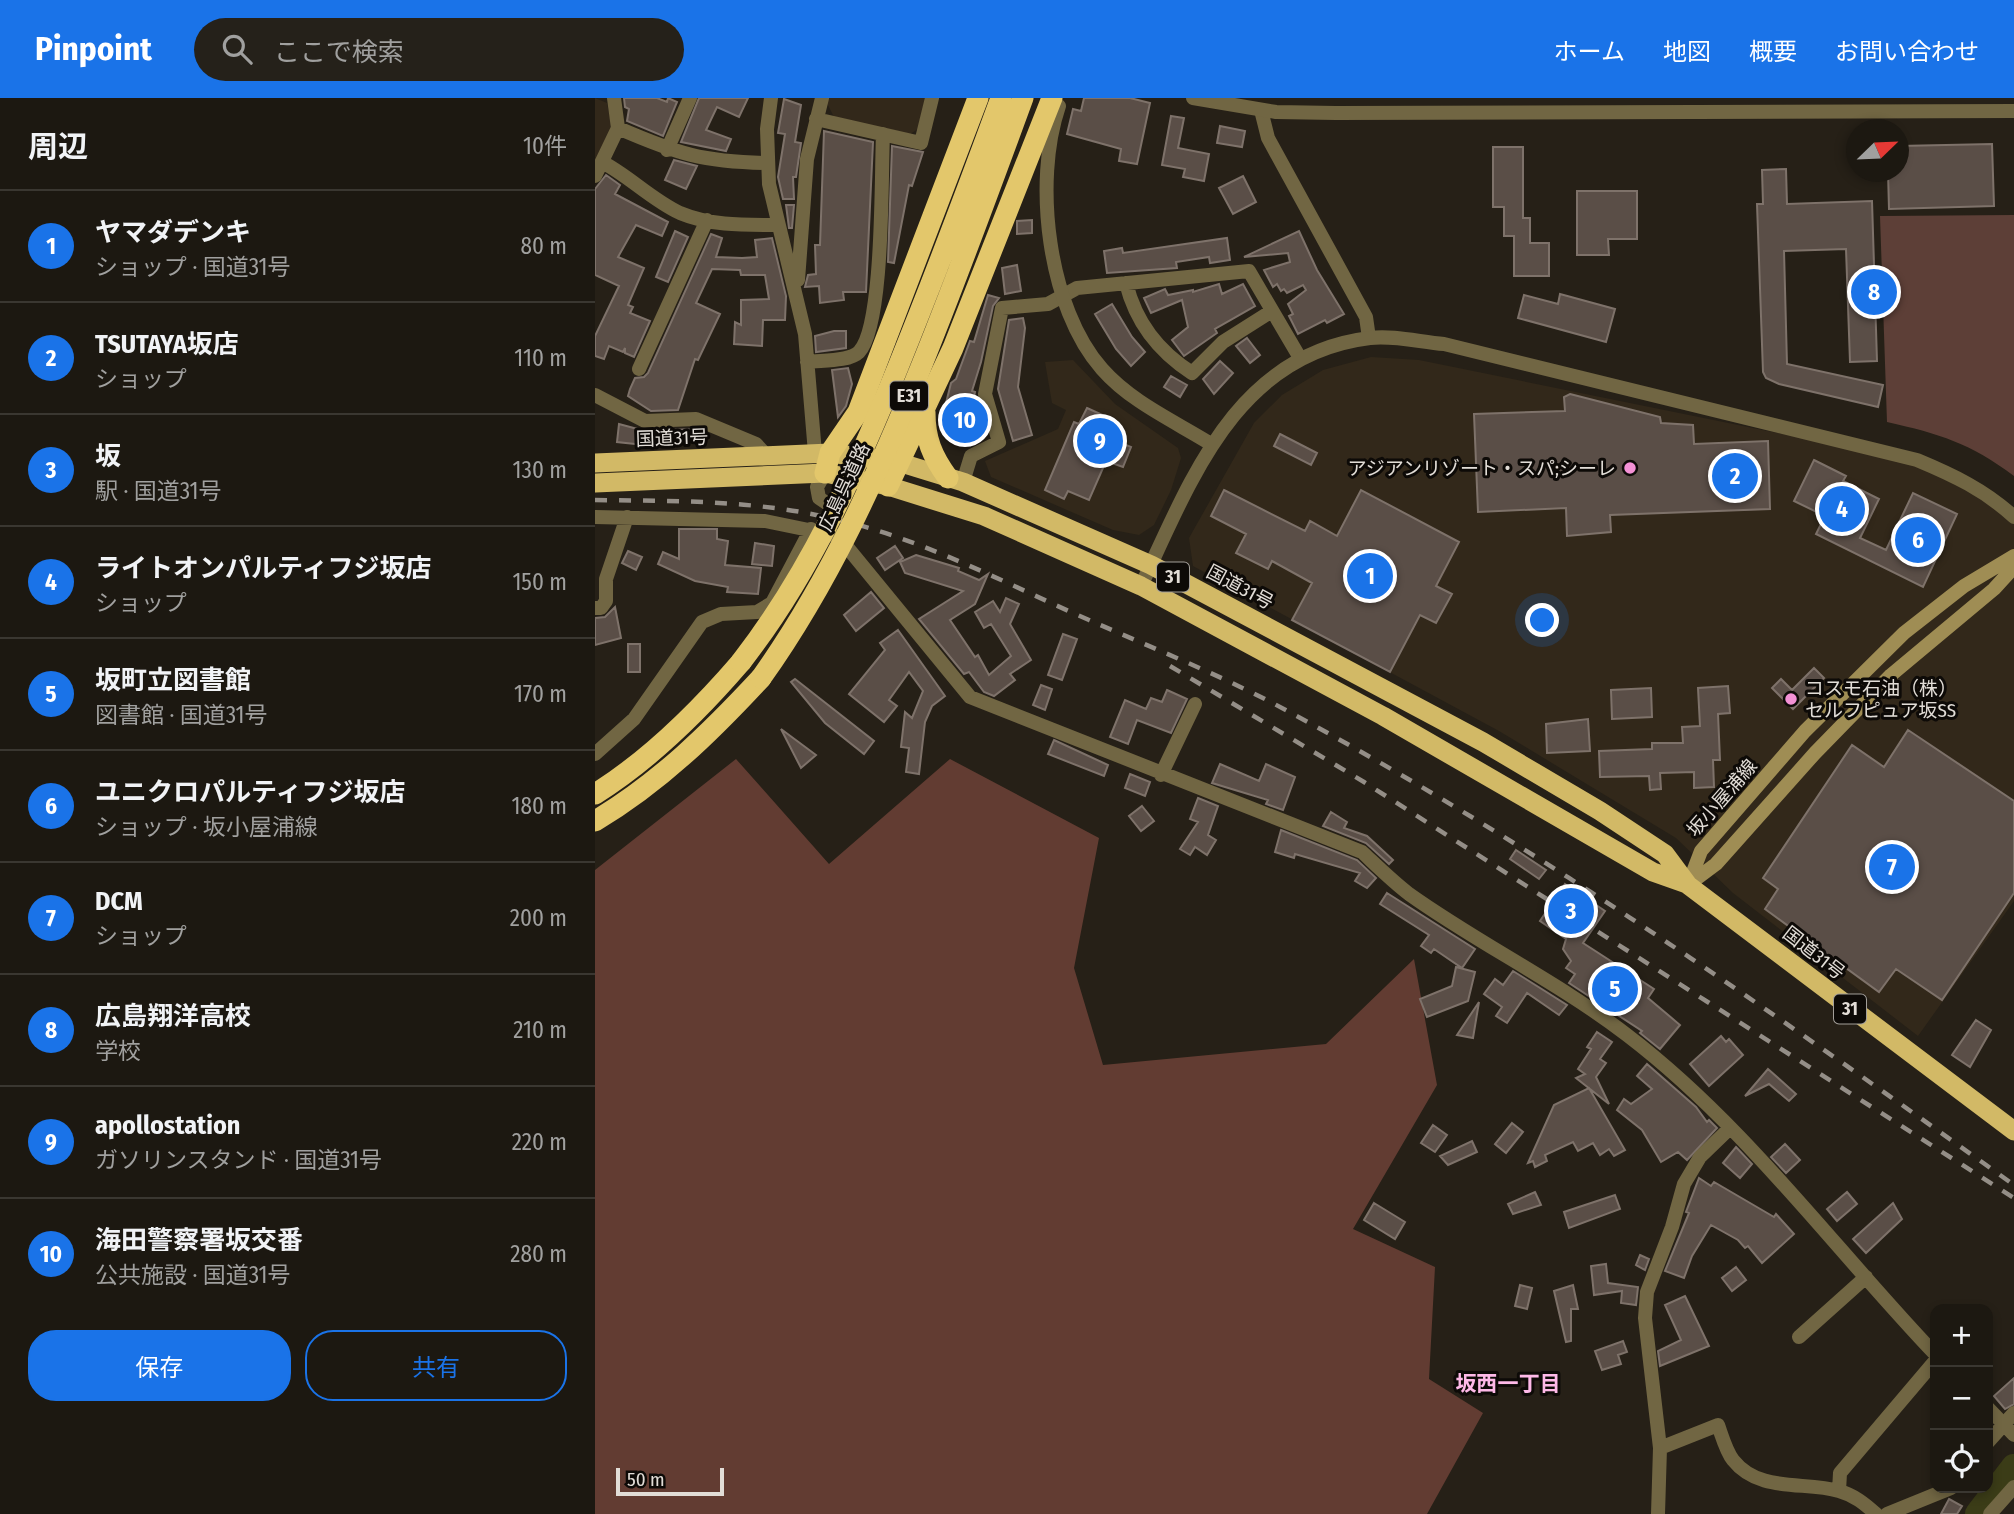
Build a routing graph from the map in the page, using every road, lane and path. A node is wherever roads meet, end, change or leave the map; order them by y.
1 (614, 98) edge
2 (690, 98) edge
3 (771, 98) edge
4 (822, 98) edge
5 (932, 98) edge
6 (978, 98) edge
7 (1000, 98) edge
8 (1023, 98) edge
9 (1052, 98) edge
10 (1062, 98) edge
11 (1193, 98) edge
12 (1261, 110) junction
13 (2014, 111) edge
14 (816, 119) junction
15 (618, 128) junction
16 (883, 134) junction
17 (667, 150) junction
18 (768, 163) junction
19 (598, 169) edge
20 (707, 220) junction
21 (777, 225) junction
22 (1126, 283) junction
23 (796, 287) junction
24 (1061, 296) junction
25 (1272, 311) junction
26 (1369, 338) junction
27 (1300, 358) junction
28 (807, 362) junction
29 (639, 369) dead end
30 (595, 395) edge
31 (925, 407) junction
32 (1211, 444) junction
33 (767, 456) junction
34 (823, 460) junction
35 (898, 462) junction
36 (595, 463) edge
37 (955, 480) junction
38 (595, 483) edge
39 (888, 486) junction
40 (595, 517) edge
41 (627, 517) junction
42 (2014, 517) edge
43 (811, 529) junction
44 (838, 536) junction
45 (2014, 556) edge
46 (1151, 565) junction
47 (2014, 567) edge
48 (1141, 586) junction
49 (595, 608) edge
50 (1195, 704) dead end
51 (595, 754) edge
52 (1161, 775) junction
53 (595, 793) edge
54 (595, 821) edge
55 (1688, 885) junction
56 (1729, 1129) junction
57 (2014, 1131) edge
58 (1866, 1277) junction
59 (1799, 1337) dead end
60 (1930, 1348) edge
61 (1930, 1367) edge
62 (1993, 1413) edge
63 (2014, 1413) edge
64 (2002, 1423) junction
65 (1993, 1435) edge
66 (2014, 1435) edge
67 (1660, 1448) junction
68 (2014, 1487) edge
69 (1839, 1491) junction
70 (1939, 1493) edge
71 (1658, 1514) edge
72 (1876, 1514) edge
73 (1887, 1514) edge
74 (1990, 1514) edge

1 - 15 street
2 - 17 street
3 - 18 street
4 - 14 street
5 - 16 street
6 - 34 highway
7 - 53 highway, 広島呉道路 / E31, bridge
8 - 54 highway, 広島呉道路 / E31, bridge
9 - 31 highway
10 - 24 street
11 - 12 street
12 - 13 street
12 - 26 street
14 - 16 street
14 - 23 street
15 - 17 street
15 - 19 street
16 - 28 street
17 - 18 street
18 - 21 street
19 - 20 street
20 - 21 street
20 - 29 street
21 - 23 street
22 - 24 street
22 - 25 street
22 - 25 street
23 - 28 street
24 - 32 street
24 - 37 street
25 - 27 street
26 - 27 street
26 - 42 street
27 - 32 street
28 - 34 street
30 - 33 street
31 - 35 highway
31 - 37 highway
32 - 46 street
33 - 34 highway, 国道31号 / 31
33 - 36 highway, 国道31号 / 31
34 - 35 highway, 国道31号 / 31
34 - 38 highway, 国道31号 / 31
34 - 39 highway, 国道31号 / 31
34 - 44 street
35 - 37 highway, 国道31号 / 31
35 - 39 highway
37 - 46 highway, 国道31号 / 31
39 - 48 highway, 国道31号 / 31
40 - 41 street
41 - 43 street
41 - 49 street
43 - 44 street
43 - 51 street
44 - 52 street
45 - 55 main road, 坂小屋浦線
46 - 48 street
46 - 55 highway, 国道31号 / 31
47 - 55 main road, 坂小屋浦線
48 - 55 highway, 国道31号 / 31
50 - 52 street
52 - 56 street
55 - 57 highway, 国道31号 / 31
56 - 58 street
56 - 67 street
58 - 59 street
58 - 60 street
61 - 69 street
62 - 64 street
63 - 64 street
64 - 65 street
64 - 66 street
67 - 69 street
67 - 71 street
68 - 74 street
69 - 72 street
70 - 73 street

